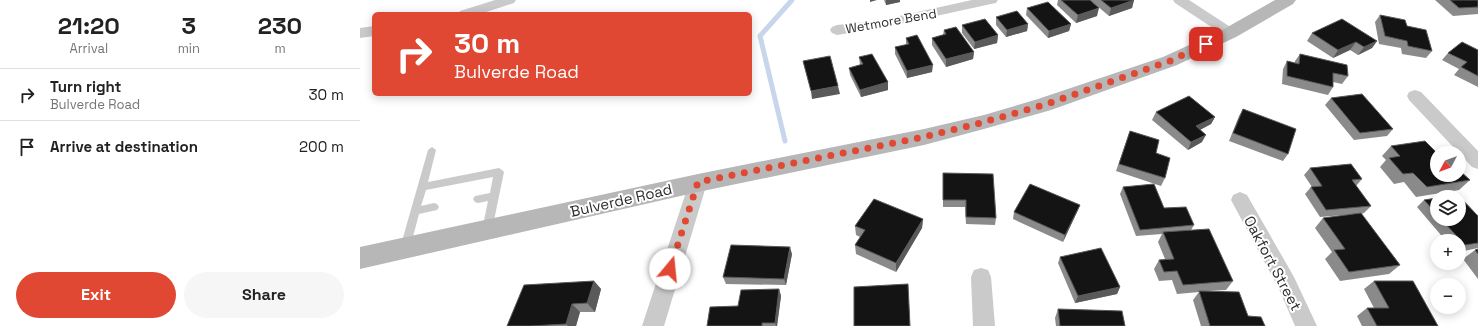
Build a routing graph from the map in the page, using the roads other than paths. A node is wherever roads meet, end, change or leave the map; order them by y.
1 (509, 0) edge
2 (991, 0) edge
3 (1180, 0) edge
4 (1287, 0) edge
5 (471, 12) edge
6 (837, 30) dead end
7 (372, 31) edge
8 (360, 33) edge
9 (1230, 33) junction
10 (1415, 96) dead end
11 (432, 150) dead end
12 (1478, 162) edge
13 (698, 182) junction
14 (422, 187) junction
15 (494, 196) junction
16 (478, 199) dead end
17 (1240, 200) dead end
18 (434, 207) dead end
19 (415, 211) junction
20 (487, 230) junction
21 (405, 248) junction
22 (360, 258) edge
23 (981, 278) dead end
24 (652, 326) edge
25 (984, 326) edge
26 (1306, 326) edge

1 - 5 street
2 - 6 street, Wetmore Bend
3 - 9 street
4 - 9 main road, Bulverde Road
7 - 8 street
9 - 13 main road, Bulverde Road
10 - 12 street
11 - 14 lane
13 - 20 main road, Bulverde Road
13 - 24 street
14 - 15 lane
14 - 19 lane
15 - 16 lane
15 - 20 lane
17 - 26 street, Oakfort Street
18 - 19 lane
19 - 21 lane
20 - 21 main road, Bulverde Road
21 - 22 main road, Bulverde Road
23 - 25 street

